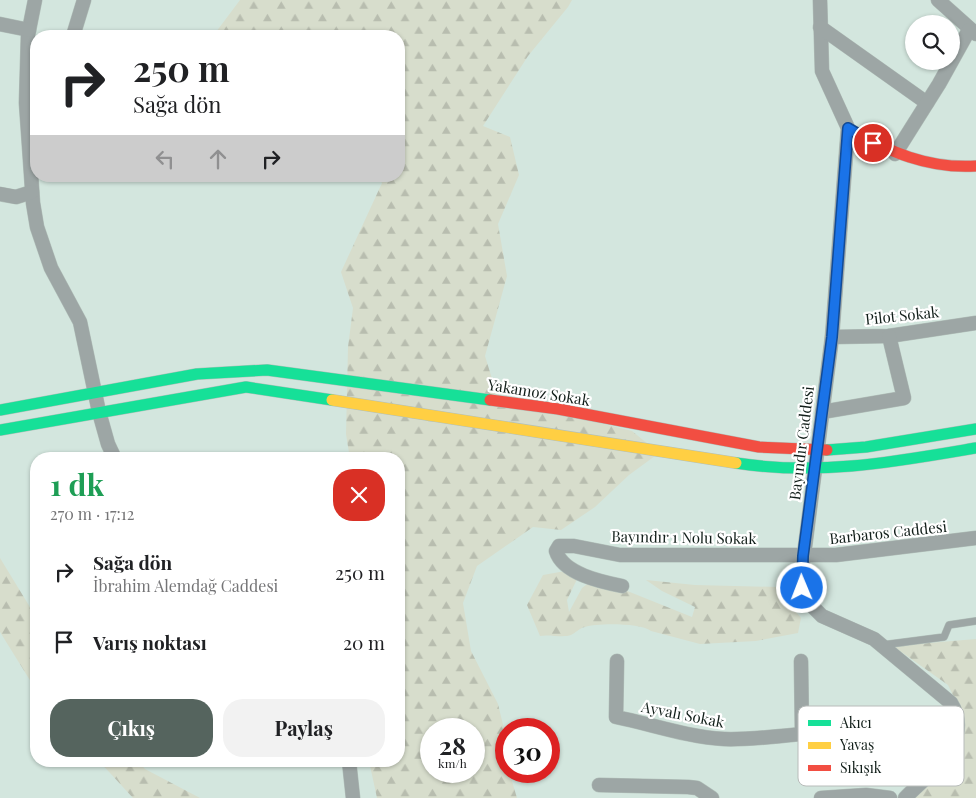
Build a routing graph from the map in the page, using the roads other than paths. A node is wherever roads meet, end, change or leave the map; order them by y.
1 (35, 0) edge
2 (84, 0) edge
3 (820, 0) edge
4 (938, 0) edge
5 (0, 24) edge
6 (820, 27) junction
7 (29, 30) junction
8 (75, 30) edge
9 (973, 32) edge
10 (30, 43) edge
11 (30, 81) edge
12 (927, 103) junction
13 (848, 128) junction
14 (895, 154) junction
15 (30, 162) edge
16 (976, 166) edge
17 (31, 182) edge
18 (32, 192) junction
19 (0, 194) edge
20 (976, 323) edge
21 (889, 336) junction
22 (832, 337) junction
23 (96, 393) junction
24 (0, 410) edge
25 (99, 412) junction
26 (822, 412) junction
27 (976, 428) edge
28 (0, 430) edge
29 (976, 448) edge
30 (817, 451) junction
31 (112, 452) edge
32 (815, 470) junction
33 (976, 538) edge
34 (803, 556) junction
35 (622, 586) dead end
36 (976, 621) edge
37 (881, 645) junction
38 (616, 661) dead end
39 (802, 661) dead end
40 (802, 706) edge
41 (953, 706) edge
42 (798, 733) edge
43 (350, 767) edge
44 (599, 785) dead end
45 (917, 786) edge
46 (353, 798) edge
47 (712, 798) edge
48 (821, 798) edge
49 (890, 798) edge
50 (905, 798) edge

1 - 7 street
2 - 8 street
3 - 6 street, Bayındır Caddesi
4 - 9 street
5 - 7 street
6 - 12 street
6 - 13 street, Bayındır Caddesi
7 - 10 street
9 - 12 street
11 - 15 street
12 - 14 street
13 - 14 main road
13 - 22 street, Bayındır Caddesi
14 - 16 main road
17 - 18 street
18 - 19 street
18 - 23 street
20 - 21 street, Pilot Sokak
21 - 22 street, Pilot Sokak
21 - 26 street
22 - 26 street, Bayındır Caddesi
23 - 24 main road, Yakamoz Sokak
23 - 25 street
23 - 30 main road, Yakamoz Sokak
25 - 28 main road
25 - 31 street
25 - 32 main road
26 - 30 street, Bayındır Caddesi
27 - 30 main road, Yakamoz Sokak
29 - 32 main road
30 - 32 street, Bayındır Caddesi
32 - 34 street, Bayındır Caddesi
33 - 34 street, Barbaros Caddesi
34 - 35 street, Bayındır 1 Nolu Sokak
34 - 37 street, Bayındır Caddesi
36 - 37 lane
37 - 41 street, Bayındır Caddesi
38 - 42 street, Ayvalı Sokak
39 - 40 street
43 - 46 street
44 - 47 street
45 - 50 street, Bayındır Caddesi
48 - 49 street

